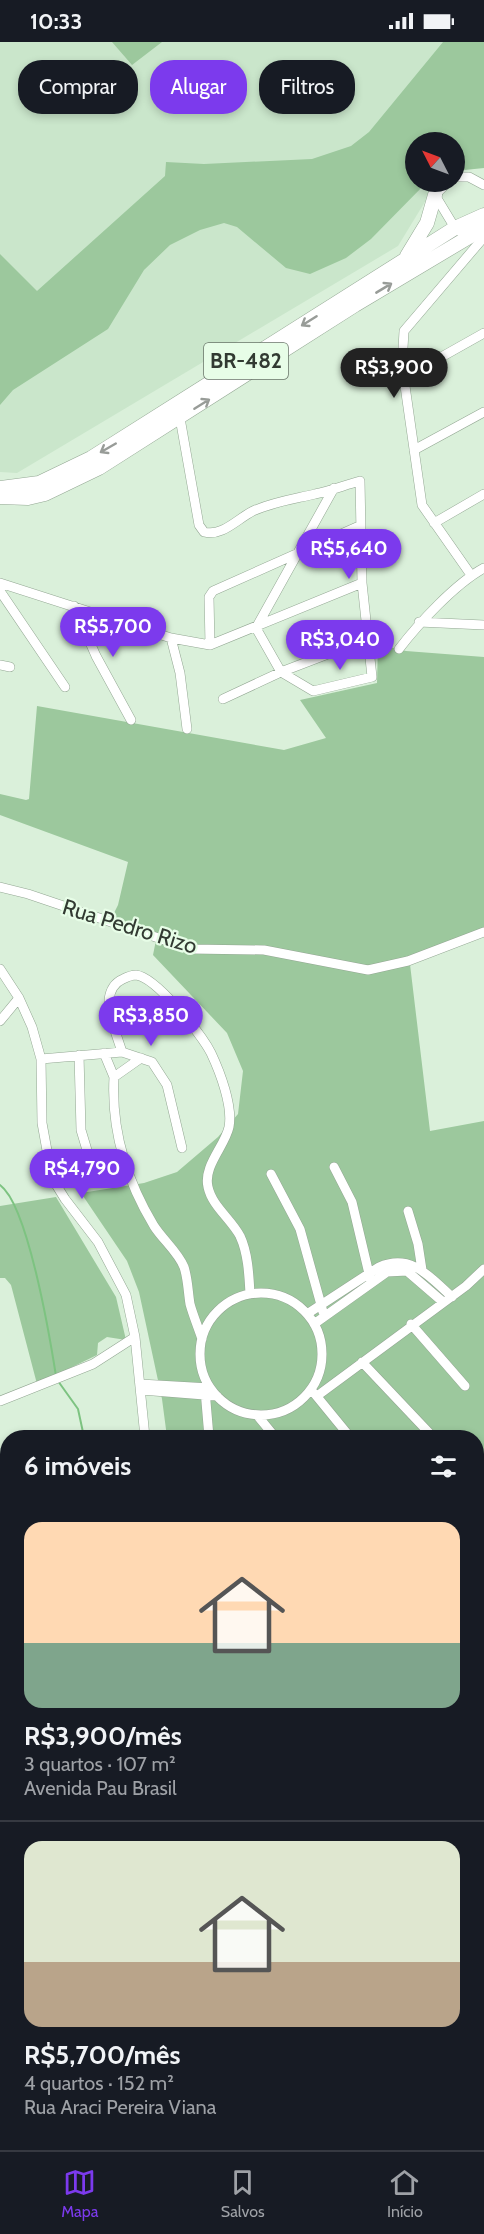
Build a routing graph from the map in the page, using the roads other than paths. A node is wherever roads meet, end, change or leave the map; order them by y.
1 (465, 177) edge
2 (484, 185) edge
3 (438, 192) edge
4 (435, 195) junction
5 (484, 215) edge
6 (455, 228) junction
7 (484, 228) edge
8 (468, 237) junction
9 (484, 237) edge
10 (405, 260) junction
11 (364, 286) junction
12 (354, 305) junction
13 (484, 333) edge
14 (242, 371) junction
15 (404, 378) junction
16 (484, 412) edge
17 (180, 418) junction
18 (131, 442) junction
19 (414, 450) junction
20 (0, 488) edge
21 (334, 488) junction
22 (484, 494) edge
23 (0, 497) edge
24 (434, 523) junction
25 (359, 526) junction
26 (300, 553) junction
27 (484, 568) edge
28 (471, 575) junction
29 (0, 583) edge
30 (362, 583) junction
31 (0, 591) edge
32 (74, 606) junction
33 (419, 622) junction
34 (484, 625) edge
35 (256, 628) junction
36 (171, 638) junction
37 (367, 639) junction
38 (210, 645) junction
39 (399, 649) dead end
40 (0, 665) edge
41 (10, 667) dead end
42 (281, 672) junction
43 (65, 687) dead end
44 (223, 699) dead end
45 (131, 720) dead end
46 (187, 729) dead end
47 (0, 887) edge
48 (484, 932) edge
49 (0, 969) edge
50 (19, 998) junction
51 (0, 1021) edge
52 (122, 1052) junction
53 (104, 1053) junction
54 (79, 1055) junction
55 (141, 1058) junction
56 (41, 1059) junction
57 (114, 1077) junction
58 (182, 1148) dead end
59 (334, 1167) dead end
60 (271, 1174) dead end
61 (95, 1177) dead end
62 (408, 1211) dead end
63 (484, 1269) edge
64 (422, 1270) junction
65 (370, 1278) junction
66 (250, 1294) junction
67 (447, 1299) junction
68 (321, 1307) junction
69 (307, 1314) junction
70 (326, 1317) junction
71 (314, 1324) junction
72 (411, 1324) junction
73 (135, 1337) junction
74 (202, 1339) junction
75 (362, 1362) junction
76 (465, 1386) dead end
77 (141, 1387) junction
78 (207, 1391) junction
79 (314, 1392) junction
80 (0, 1401) edge
81 (257, 1415) junction
82 (144, 1430) edge
83 (209, 1430) edge
84 (269, 1430) edge
85 (344, 1430) edge
86 (426, 1430) edge

1 - 2 street
3 - 4 street
4 - 6 street
4 - 10 highway
5 - 6 highway, BR-482
6 - 8 street
6 - 10 highway, BR-482
7 - 8 highway, BR-482
12 -> 8 highway, BR-482
9 - 15 street
10 - 11 highway, BR-482
11 - 12 highway
11 -> 14 highway, BR-482
12 - 14 highway, BR-482
13 - 15 street
17 -> 14 highway, BR-482
14 - 18 highway, BR-482
15 - 19 street
16 - 19 street
17 - 18 highway, BR-482
17 - 21 street
18 -> 20 highway, BR-482
18 - 23 highway, BR-482
19 - 24 street
21 - 25 street
21 - 26 street
22 - 24 street
24 - 28 street
25 - 26 street
25 - 30 street
26 - 35 street
26 - 38 street
27 - 28 street
28 - 33 street
29 - 32 street
30 - 35 street
30 - 37 street
31 - 43 street
32 - 36 street
32 - 45 street
33 - 34 street
33 - 39 street
35 - 38 street
35 - 42 street
36 - 38 street
36 - 46 street
37 - 42 street
37 - 42 street
40 - 41 street
42 - 44 street
47 - 48 street, Rua Pedro Rizo
49 - 50 street
50 - 51 street
50 - 56 street
52 - 53 street
52 - 55 street
52 - 66 street, Rua Pedro Rizo
53 - 54 street
53 - 57 street
54 - 56 street
54 - 61 street
55 - 57 street
55 - 58 street
56 - 73 street
57 - 74 street
59 - 65 street
60 - 68 street
62 - 64 street
63 - 67 street
64 - 65 street
64 - 67 street
65 - 67 street
65 - 68 street
65 - 70 street
66 - 69 street
66 - 74 street
67 - 72 street
68 - 69 street
68 - 70 street
69 - 71 street
70 - 71 street
71 - 79 street
72 - 75 street
72 - 76 street
73 - 77 street
73 - 80 street
74 - 78 street
75 - 79 street
75 - 86 street
77 - 78 street
77 - 82 street
78 - 81 street
78 - 83 street
79 - 81 street
79 - 85 street
81 - 84 street

